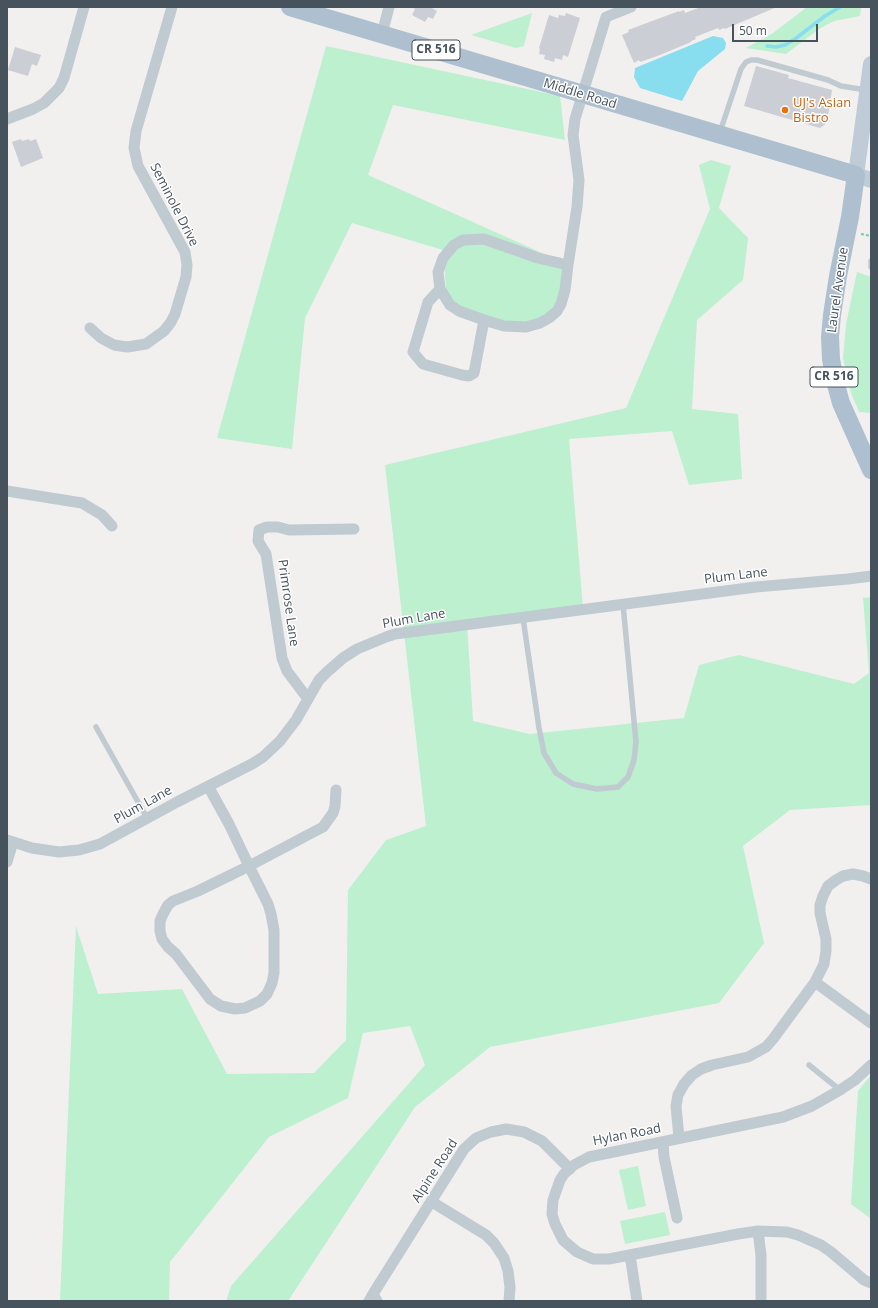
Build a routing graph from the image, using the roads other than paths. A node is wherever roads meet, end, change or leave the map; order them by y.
1 (84, 7) edge
2 (172, 7) edge
3 (290, 7) edge
4 (389, 7) edge
5 (631, 7) edge
6 (382, 34) junction
7 (871, 64) edge
8 (867, 90) junction
9 (582, 94) junction
10 (7, 119) edge
11 (867, 120) edge
12 (720, 135) junction
13 (863, 177) edge
14 (871, 261) edge
15 (568, 265) junction
16 (871, 267) edge
17 (440, 289) junction
18 (484, 320) junction
19 (90, 328) dead end
20 (871, 470) edge
21 (7, 491) edge
22 (112, 526) dead end
23 (354, 529) dead end
24 (871, 576) edge
25 (623, 604) junction
26 (523, 618) junction
27 (308, 699) junction
28 (96, 727) dead end
29 (208, 786) junction
30 (336, 790) dead end
31 (147, 818) junction
32 (10, 841) edge
33 (7, 862) edge
34 (249, 866) junction
35 (871, 879) edge
36 (815, 982) junction
37 (871, 1023) edge
38 (809, 1065) dead end
39 (871, 1065) edge
40 (840, 1090) junction
41 (679, 1138) junction
42 (663, 1142) junction
43 (570, 1169) junction
44 (432, 1202) junction
45 (677, 1218) dead end
46 (758, 1231) junction
47 (630, 1255) junction
48 (871, 1283) edge
49 (373, 1299) edge
50 (509, 1301) edge
51 (638, 1301) edge
52 (762, 1301) edge

1 - 10 street
2 - 19 street, Seminole Drive
3 - 6 main road, Middle Road / CR 516
4 - 6 street
5 - 9 street
6 - 9 main road, Middle Road / CR 516
7 - 8 street
8 - 11 street
8 - 12 lane
9 - 12 main road, Middle Road / CR 516
9 - 15 street
11 - 13 street
12 - 13 main road, Middle Road / CR 516
13 - 20 main road, Laurel Avenue / CR 516
14 - 16 lane
15 - 17 street
15 - 18 street
17 - 18 street
17 - 18 street
21 - 22 street
23 - 27 street, Primrose Lane
24 - 25 street, Plum Lane
25 - 26 street, Plum Lane
25 - 26 lane
26 - 27 street, Plum Lane
27 - 29 street, Plum Lane
28 - 31 lane
29 - 31 street, Plum Lane
29 - 34 street
30 - 34 street
31 - 32 street, Plum Lane
32 - 33 street
34 - 34 street
35 - 36 street
36 - 37 street
36 - 41 street
38 - 40 lane
39 - 40 street, Hylan Road
40 - 41 street, Hylan Road
41 - 42 street, Hylan Road
42 - 43 street, Hylan Road
42 - 45 street
43 - 44 street, Alpine Road
43 - 47 street, Hylan Road
44 - 49 street, Alpine Road
44 - 50 street
46 - 47 street, Hylan Road
46 - 48 street, Hylan Road
46 - 52 street
47 - 51 street

